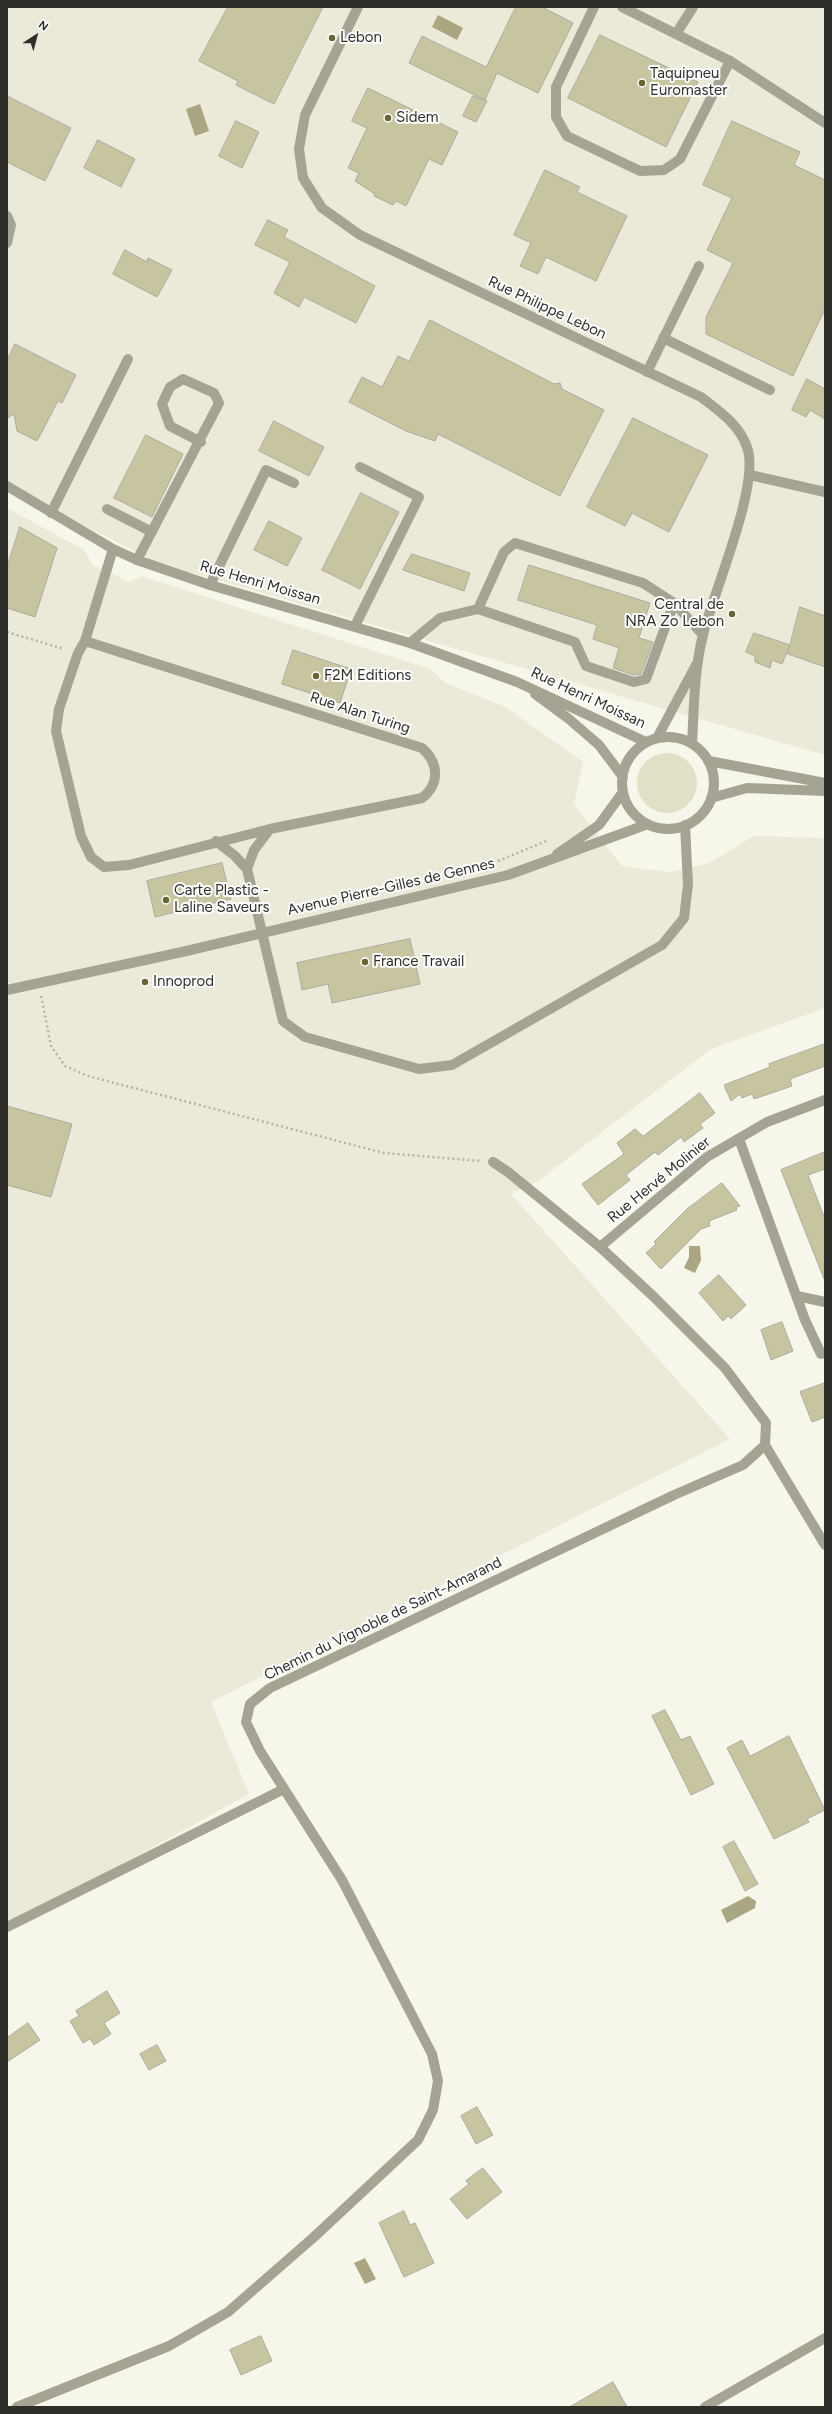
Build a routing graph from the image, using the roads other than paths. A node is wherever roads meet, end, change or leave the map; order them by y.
1 (358, 7) edge
2 (594, 7) edge
3 (622, 7) edge
4 (692, 7) edge
5 (676, 34) junction
6 (730, 61) junction
7 (825, 123) edge
8 (7, 216) edge
9 (7, 243) edge
10 (699, 266) dead end
11 (663, 338) junction
12 (128, 359) dead end
13 (647, 372) junction
14 (770, 390) dead end
15 (201, 442) junction
16 (360, 467) dead end
17 (750, 475) junction
18 (294, 484) dead end
19 (7, 486) edge
20 (825, 492) edge
21 (107, 509) dead end
22 (51, 513) junction
23 (152, 532) junction
24 (114, 549) junction
25 (137, 560) junction
26 (210, 585) junction
27 (674, 603) junction
28 (478, 610) junction
29 (355, 626) junction
30 (703, 635) junction
31 (85, 641) junction
32 (410, 643) junction
33 (699, 660) junction
34 (517, 682) junction
35 (657, 738) junction
36 (646, 742) junction
37 (692, 744) junction
38 (709, 761) junction
39 (623, 777) junction
40 (825, 783) edge
41 (825, 791) edge
42 (623, 792) junction
43 (711, 798) junction
44 (648, 824) junction
45 (685, 825) junction
46 (270, 828) junction
47 (216, 842) junction
48 (546, 862) junction
49 (247, 869) junction
50 (262, 932) junction
51 (7, 990) edge
52 (825, 1100) edge
53 (739, 1139) junction
54 (493, 1162) road end
55 (600, 1247) junction
56 (797, 1296) junction
57 (825, 1302) edge
58 (825, 1353) edge
59 (765, 1445) junction
60 (825, 1545) edge
61 (284, 1788) junction
62 (7, 1927) edge
63 (825, 2338) edge
64 (18, 2407) edge
65 (705, 2407) edge

1 - 13 street, Rue Philippe Lebon
2 - 6 street
3 - 5 street
4 - 5 street
5 - 6 street
6 - 7 street
8 - 9 street
10 - 11 street
11 - 13 street
11 - 14 street
12 - 22 street
13 - 17 street, Rue Philippe Lebon
15 - 15 street
15 - 23 street
16 - 29 street
17 - 20 street
17 - 30 street, Rue Philippe Lebon
18 - 26 street
19 - 22 street, Rue Henri Moissan
21 - 23 street
22 - 24 street, Rue Henri Moissan
23 - 25 street
24 - 25 street, Rue Henri Moissan
24 - 31 street, Rue Alan Turing
25 - 26 street, Rue Henri Moissan
26 - 29 street, Rue Henri Moissan
27 - 28 street
27 - 28 street
27 - 30 street
28 - 32 street
29 - 32 street, Rue Henri Moissan
30 - 33 street, Rue Philippe Lebon
31 - 46 street, Rue Alan Turing
31 - 47 street, Rue Alan Turing
32 - 34 street, Rue Henri Moissan
33 - 35 street, Rue Philippe Lebon
33 - 37 street, Rue Philippe Lebon
34 - 36 street, Rue Henri Moissan
34 - 39 street, Rue Henri Moissan
35 - 36 street
35 - 37 street
36 - 39 street
37 - 38 street
38 - 40 street
38 - 43 street
39 - 42 street
41 - 43 street
42 - 44 street
42 - 48 street, Avenue Pierre-Gilles de Gennes
43 - 45 street
44 - 45 street
44 - 48 street, Avenue Pierre-Gilles de Gennes
45 - 50 street
46 - 47 street, Rue Alan Turing
46 - 49 street
47 - 49 street
48 - 50 street, Avenue Pierre-Gilles de Gennes
49 - 50 street
50 - 51 street, Avenue Pierre-Gilles de Gennes
52 - 53 street, Rue Hervé Molinier
53 - 55 street, Rue Hervé Molinier
53 - 56 street
54 - 55 street
55 - 59 street
56 - 57 street
56 - 58 street
59 - 60 street
59 - 61 street, Chemin du Vignoble de Saint-Amarand
61 - 62 street
61 - 64 street, Chemin du Vignoble de Saint-Amarand
63 - 65 street

